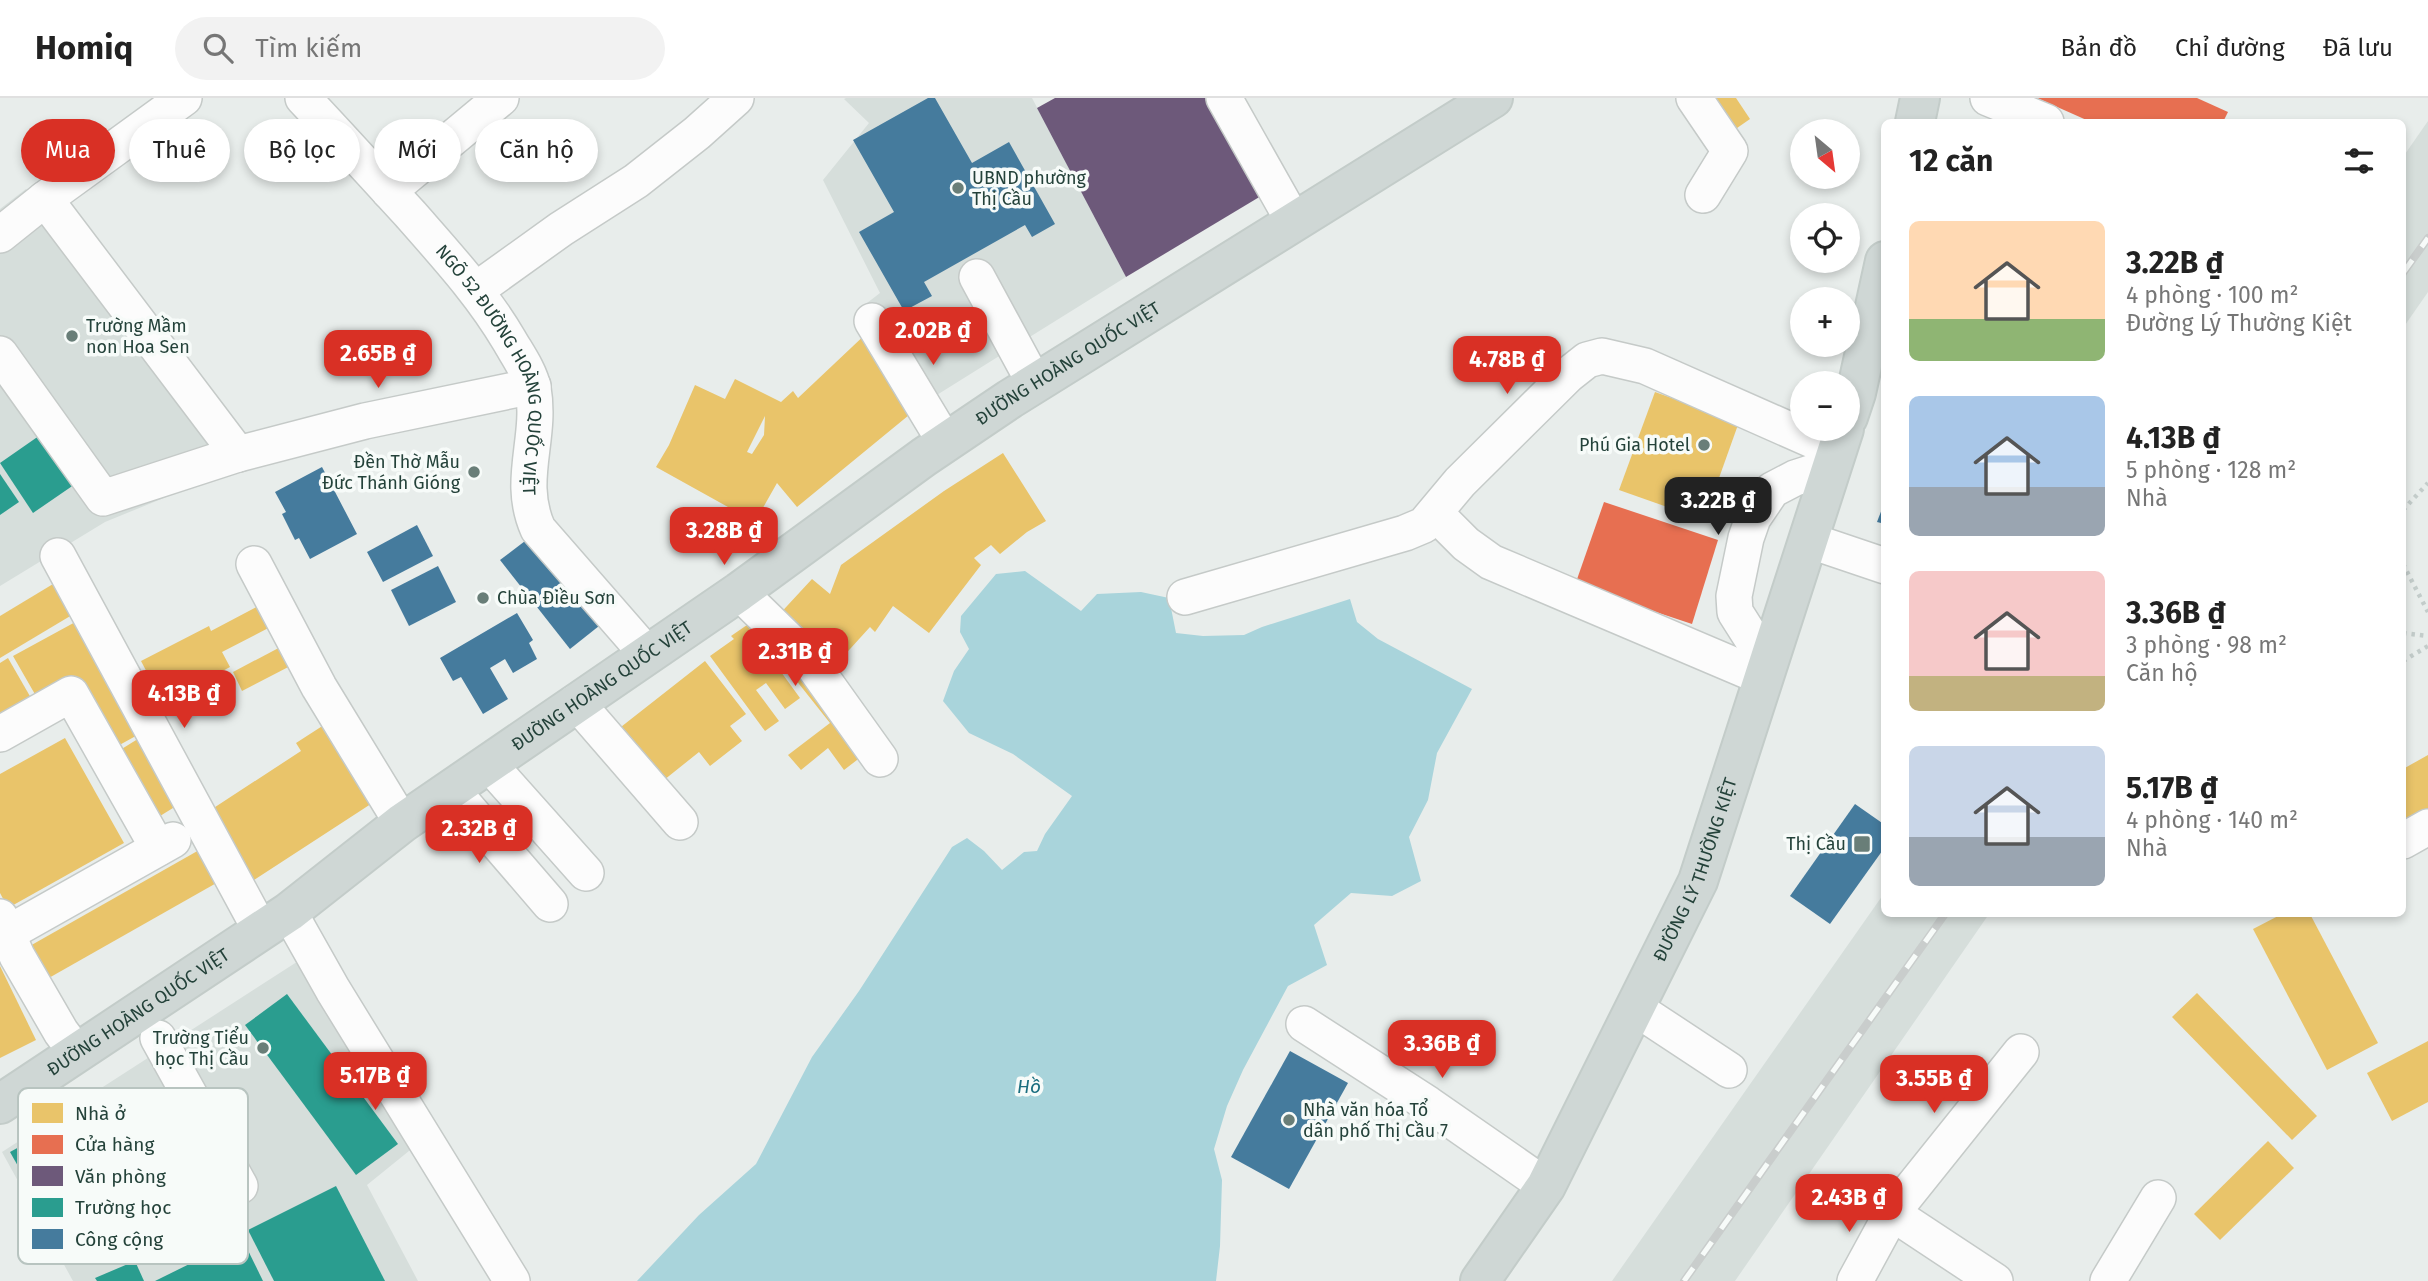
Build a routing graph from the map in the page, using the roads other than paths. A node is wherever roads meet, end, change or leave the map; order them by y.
1 (184, 98) edge
2 (303, 98) edge
3 (501, 98) edge
4 (736, 98) edge
5 (1224, 98) edge
6 (1493, 98) edge
7 (1694, 98) edge
8 (1920, 98) edge
9 (1989, 98) edge
10 (1916, 119) edge
11 (2039, 119) edge
12 (389, 191) junction
13 (1703, 195) dead end
14 (45, 199) junction
15 (1294, 222) junction
16 (0, 235) edge
17 (977, 278) dead end
18 (1881, 279) edge
19 (477, 290) junction
20 (872, 321) dead end
21 (0, 354) edge
22 (1860, 375) edge
23 (1035, 384) junction
24 (533, 386) junction
25 (1790, 422) edge
26 (1840, 441) edge
27 (945, 442) junction
28 (238, 454) junction
29 (1435, 513) junction
30 (1808, 540) junction
31 (58, 556) dead end
32 (254, 564) dead end
33 (1881, 565) edge
34 (739, 592) junction
35 (1185, 597) dead end
36 (647, 654) junction
37 (1766, 671) junction
38 (576, 702) junction
39 (0, 734) edge
40 (880, 759) dead end
41 (488, 763) junction
42 (451, 789) junction
43 (402, 822) junction
44 (680, 822) dead end
45 (2428, 827) edge
46 (2406, 839) edge
47 (586, 873) dead end
48 (550, 904) dead end
49 (275, 922) junction
50 (4, 925) edge
51 (1635, 1008) junction
52 (1304, 1024) dead end
53 (158, 1038) dead end
54 (76, 1052) junction
55 (2021, 1052) dead end
56 (1729, 1070) dead end
57 (23, 1088) edge
58 (186, 1088) edge
59 (18, 1092) edge
60 (0, 1104) edge
61 (1546, 1186) junction
62 (2158, 1198) dead end
63 (1892, 1213) junction
64 (512, 1281) edge
65 (1480, 1281) edge
66 (1856, 1281) edge
67 (1995, 1281) edge
68 (2108, 1281) edge

1 - 14 street
2 - 12 street, NGÕ 52 ĐƯỜNG HOÀNG QUỐC VIỆT
3 - 12 street
4 - 19 street
5 - 15 street
6 - 15 main road, ĐƯỜNG HOÀNG QUỐC VIỆT
7 - 13 street
8 - 10 main road
9 - 11 street
12 - 19 street, NGÕ 52 ĐƯỜNG HOÀNG QUỐC VIỆT
14 - 16 street
14 - 28 street
15 - 23 main road, ĐƯỜNG HOÀNG QUỐC VIỆT
17 - 23 street
18 - 22 main road, ĐƯỜNG LÝ THƯỜNG KIỆT
19 - 24 street, NGÕ 52 ĐƯỜNG HOÀNG QUỐC VIỆT
20 - 27 street
21 - 28 street
23 - 27 main road, ĐƯỜNG HOÀNG QUỐC VIỆT
24 - 28 street
24 - 36 street, NGÕ 52 ĐƯỜNG HOÀNG QUỐC VIỆT
25 - 29 street
26 - 30 main road, ĐƯỜNG LÝ THƯỜNG KIỆT
26 - 37 street
27 - 34 main road, ĐƯỜNG HOÀNG QUỐC VIỆT
29 - 35 street
29 - 37 street
30 - 33 street
30 - 37 main road, ĐƯỜNG LÝ THƯỜNG KIỆT
31 - 49 street
32 - 43 street
34 - 36 main road, ĐƯỜNG HOÀNG QUỐC VIỆT
34 - 40 street
36 - 38 main road, ĐƯỜNG HOÀNG QUỐC VIỆT
37 - 51 main road, ĐƯỜNG LÝ THƯỜNG KIỆT
38 - 41 main road, ĐƯỜNG HOÀNG QUỐC VIỆT
38 - 44 street
39 - 50 street
41 - 42 main road, ĐƯỜNG HOÀNG QUỐC VIỆT
41 - 47 street
42 - 43 main road, ĐƯỜNG HOÀNG QUỐC VIỆT
42 - 48 street
43 - 49 main road, ĐƯỜNG HOÀNG QUỐC VIỆT
45 - 46 street
49 - 54 main road, ĐƯỜNG HOÀNG QUỐC VIỆT
49 - 64 street
50 - 54 street
51 - 56 street
51 - 61 main road, ĐƯỜNG LÝ THƯỜNG KIỆT
52 - 61 street
53 - 58 street
54 - 57 main road, ĐƯỜNG HOÀNG QUỐC VIỆT
55 - 63 street
59 - 60 main road, ĐƯỜNG HOÀNG QUỐC VIỆT
61 - 65 main road, ĐƯỜNG LÝ THƯỜNG KIỆT
62 - 68 street
63 - 66 street
63 - 67 street

